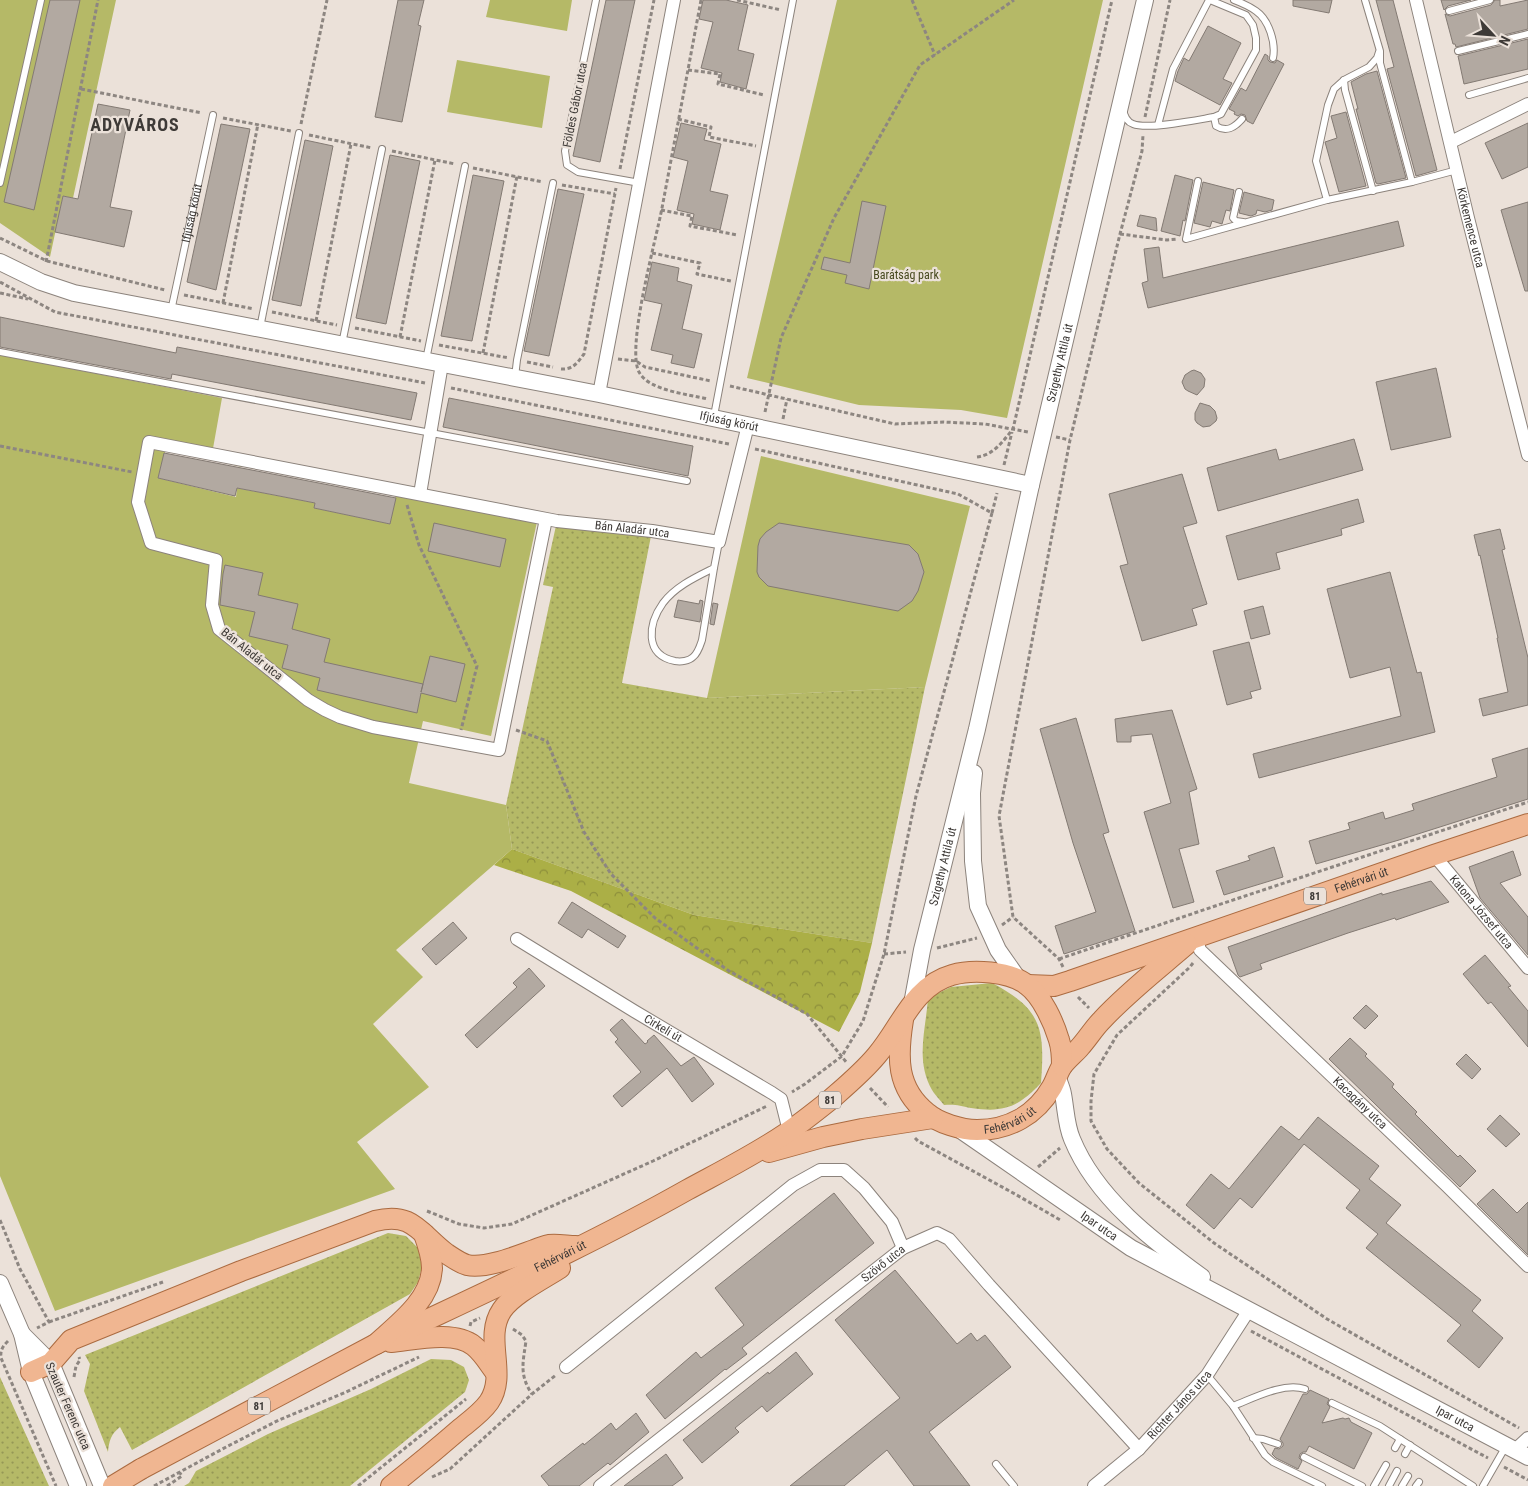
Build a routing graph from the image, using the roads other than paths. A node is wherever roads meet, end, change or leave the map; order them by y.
1 (41, 0) edge
2 (596, 0) edge
3 (674, 0) edge
4 (793, 0) edge
5 (1146, 0) edge
6 (1210, 0) edge
7 (1234, 0) edge
8 (1365, 0) edge
9 (1416, 0) edge
10 (1490, 0) edge
11 (1449, 11) dead end
12 (1528, 34) edge
13 (1458, 50) dead end
14 (1380, 51) junction
15 (1273, 58) dead end
16 (1528, 78) edge
17 (1344, 80) junction
18 (1469, 95) dead end
19 (1122, 103) junction
20 (1528, 104) edge
21 (213, 116) road end
22 (1214, 117) junction
23 (1242, 119) dead end
24 (1158, 125) junction
25 (299, 133) road end
26 (1451, 142) junction
27 (382, 149) road end
28 (465, 166) road end
29 (1457, 170) junction
30 (1198, 181) dead end
31 (1412, 182) junction
32 (0, 183) edge
33 (553, 183) road end
34 (640, 183) junction
35 (1373, 191) junction
36 (1239, 192) dead end
37 (1327, 200) junction
38 (1249, 222) junction
39 (0, 262) edge
40 (171, 312) junction
41 (260, 329) junction
42 (342, 345) junction
43 (0, 352) edge
44 (434, 362) junction
45 (515, 378) junction
46 (599, 394) junction
47 (714, 418) junction
48 (748, 425) junction
49 (430, 433) junction
50 (1528, 454) edge
51 (687, 481) dead end
52 (1031, 485) junction
53 (420, 494) junction
54 (546, 519) junction
55 (719, 542) junction
56 (714, 568) junction
57 (977, 728) junction
58 (1528, 824) edge
59 (1434, 855) junction
60 (517, 939) dead end
61 (1198, 944) junction
62 (1528, 968) edge
63 (1023, 982) junction
64 (908, 1011) junction
65 (1060, 1071) junction
66 (933, 1118) junction
67 (956, 1127) junction
68 (789, 1131) junction
69 (739, 1162) junction
70 (424, 1234) junction
71 (581, 1247) junction
72 (903, 1248) junction
73 (1528, 1266) edge
74 (0, 1283) edge
75 (1249, 1310) junction
76 (22, 1334) junction
77 (376, 1344) junction
78 (51, 1363) junction
79 (566, 1367) road end
80 (31, 1372) junction
81 (496, 1373) junction
82 (1207, 1375) junction
83 (1306, 1389) dead end
84 (1332, 1403) dead end
85 (1233, 1406) junction
86 (1254, 1438) junction
87 (1528, 1438) edge
88 (1400, 1439) junction
89 (1278, 1444) dead end
90 (1410, 1445) junction
91 (1395, 1448) dead end
92 (1139, 1449) junction
93 (1516, 1451) edge
94 (1420, 1452) junction
95 (1406, 1454) dead end
96 (1304, 1457) dead end
97 (1430, 1458) junction
98 (1416, 1460) dead end
99 (996, 1464) dead end
100 (1386, 1465) dead end
101 (1427, 1465) dead end
102 (1397, 1471) dead end
103 (1408, 1476) dead end
104 (78, 1486) edge
105 (102, 1486) edge
106 (113, 1486) edge
107 (391, 1486) edge
108 (600, 1486) edge
109 (1014, 1486) edge
110 (1094, 1486) edge
111 (1322, 1486) edge
112 (1362, 1486) edge
113 (1374, 1486) edge
114 (1388, 1486) edge
115 (1402, 1486) edge
116 (1473, 1486) edge
117 (1483, 1486) edge

1 - 32 lane
2 - 34 lane, Földes Gábor utca
3 - 34 street
4 - 47 lane
5 - 19 street, Szigethy Attila út
6 - 22 lane
6 - 24 lane
7 - 15 lane
8 - 14 lane
9 - 26 street, Körkemence utca
10 - 11 lane
12 - 13 lane
14 - 17 lane
14 - 31 lane
16 - 18 lane
17 - 35 lane
17 - 37 lane
19 - 24 lane
19 - 52 street, Szigethy Attila út
20 - 26 street
21 - 40 lane, Ifjúság körút
22 - 23 lane
22 - 24 lane
25 - 41 lane
26 - 29 street, Körkemence utca
27 - 42 lane
28 - 44 lane
29 - 31 lane
29 - 50 street, Körkemence utca
30 - 38 lane
31 - 35 lane
33 - 45 lane
34 - 46 street
35 - 37 lane
36 - 38 lane
37 - 38 lane
39 - 40 street, Ifjúság körút
40 - 41 street, Ifjúság körút
41 - 42 street, Ifjúság körút
42 - 44 street, Ifjúság körút
43 - 49 lane
44 - 45 street, Ifjúság körút
44 - 49 street
45 - 46 street, Ifjúság körút
46 - 47 street, Ifjúság körút
47 - 48 street, Ifjúság körút
48 - 52 street, Ifjúság körút
48 - 55 street
49 - 51 lane
49 - 53 street
52 - 57 street, Szigethy Attila út
53 - 54 street, Bán Aladár utca
53 - 54 street, Bán Aladár utca
54 - 55 street, Bán Aladár utca
55 - 56 lane
56 - 56 lane
57 - 63 street, Szigethy Attila út
57 - 64 street, Szigethy Attila út
58 - 59 main road, Fehérvári út / 81
59 - 61 main road, Fehérvári út / 81
59 - 62 street, Katona József utca
60 - 68 street, Cirkeli út
61 - 63 main road, Fehérvári út / 81
61 - 65 main road, Fehérvári út / 81
61 - 73 street, Kacagány utca
63 - 64 main road, Fehérvári út / 81
63 - 65 main road
64 - 66 main road, Fehérvári út / 81
64 - 68 main road, Fehérvári út / 81
65 - 67 main road, Fehérvári út / 81
65 - 75 street, Ipar utca
66 - 67 main road, Fehérvári út / 81
66 - 69 main road, Fehérvári út / 81
67 - 75 street, Ipar utca
68 - 69 main road, Fehérvári út / 81
69 - 71 main road, Fehérvári út / 81
70 - 71 main road
70 - 77 main road
70 - 78 main road
71 - 77 main road, Fehérvári út / 81
71 - 81 main road
72 - 79 street
72 - 92 street, Szövő utca
72 - 108 street, Szövő utca
74 - 76 street, Szauter Ferenc utca
75 - 82 street, Richter János utca
75 - 93 street, Ipar utca
76 - 78 street, Szauter Ferenc utca
76 - 80 street, Szauter Ferenc utca
77 - 81 main road
77 - 106 main road, 81, bridge
78 - 80 main road
78 - 105 street, Szauter Ferenc utca
80 - 104 street, Szauter Ferenc utca
81 - 107 main road
82 - 85 lane
82 - 92 street, Richter János utca
83 - 85 lane
84 - 88 lane
85 - 86 lane
86 - 89 lane
86 - 111 lane
87 - 93 street
88 - 90 lane
88 - 91 lane
90 - 94 lane
90 - 95 lane
92 - 110 street, Richter János utca
93 - 117 lane
94 - 97 lane
94 - 98 lane
96 - 112 lane
97 - 101 lane
97 - 116 lane
99 - 109 lane
100 - 113 lane
102 - 114 lane
103 - 115 lane

